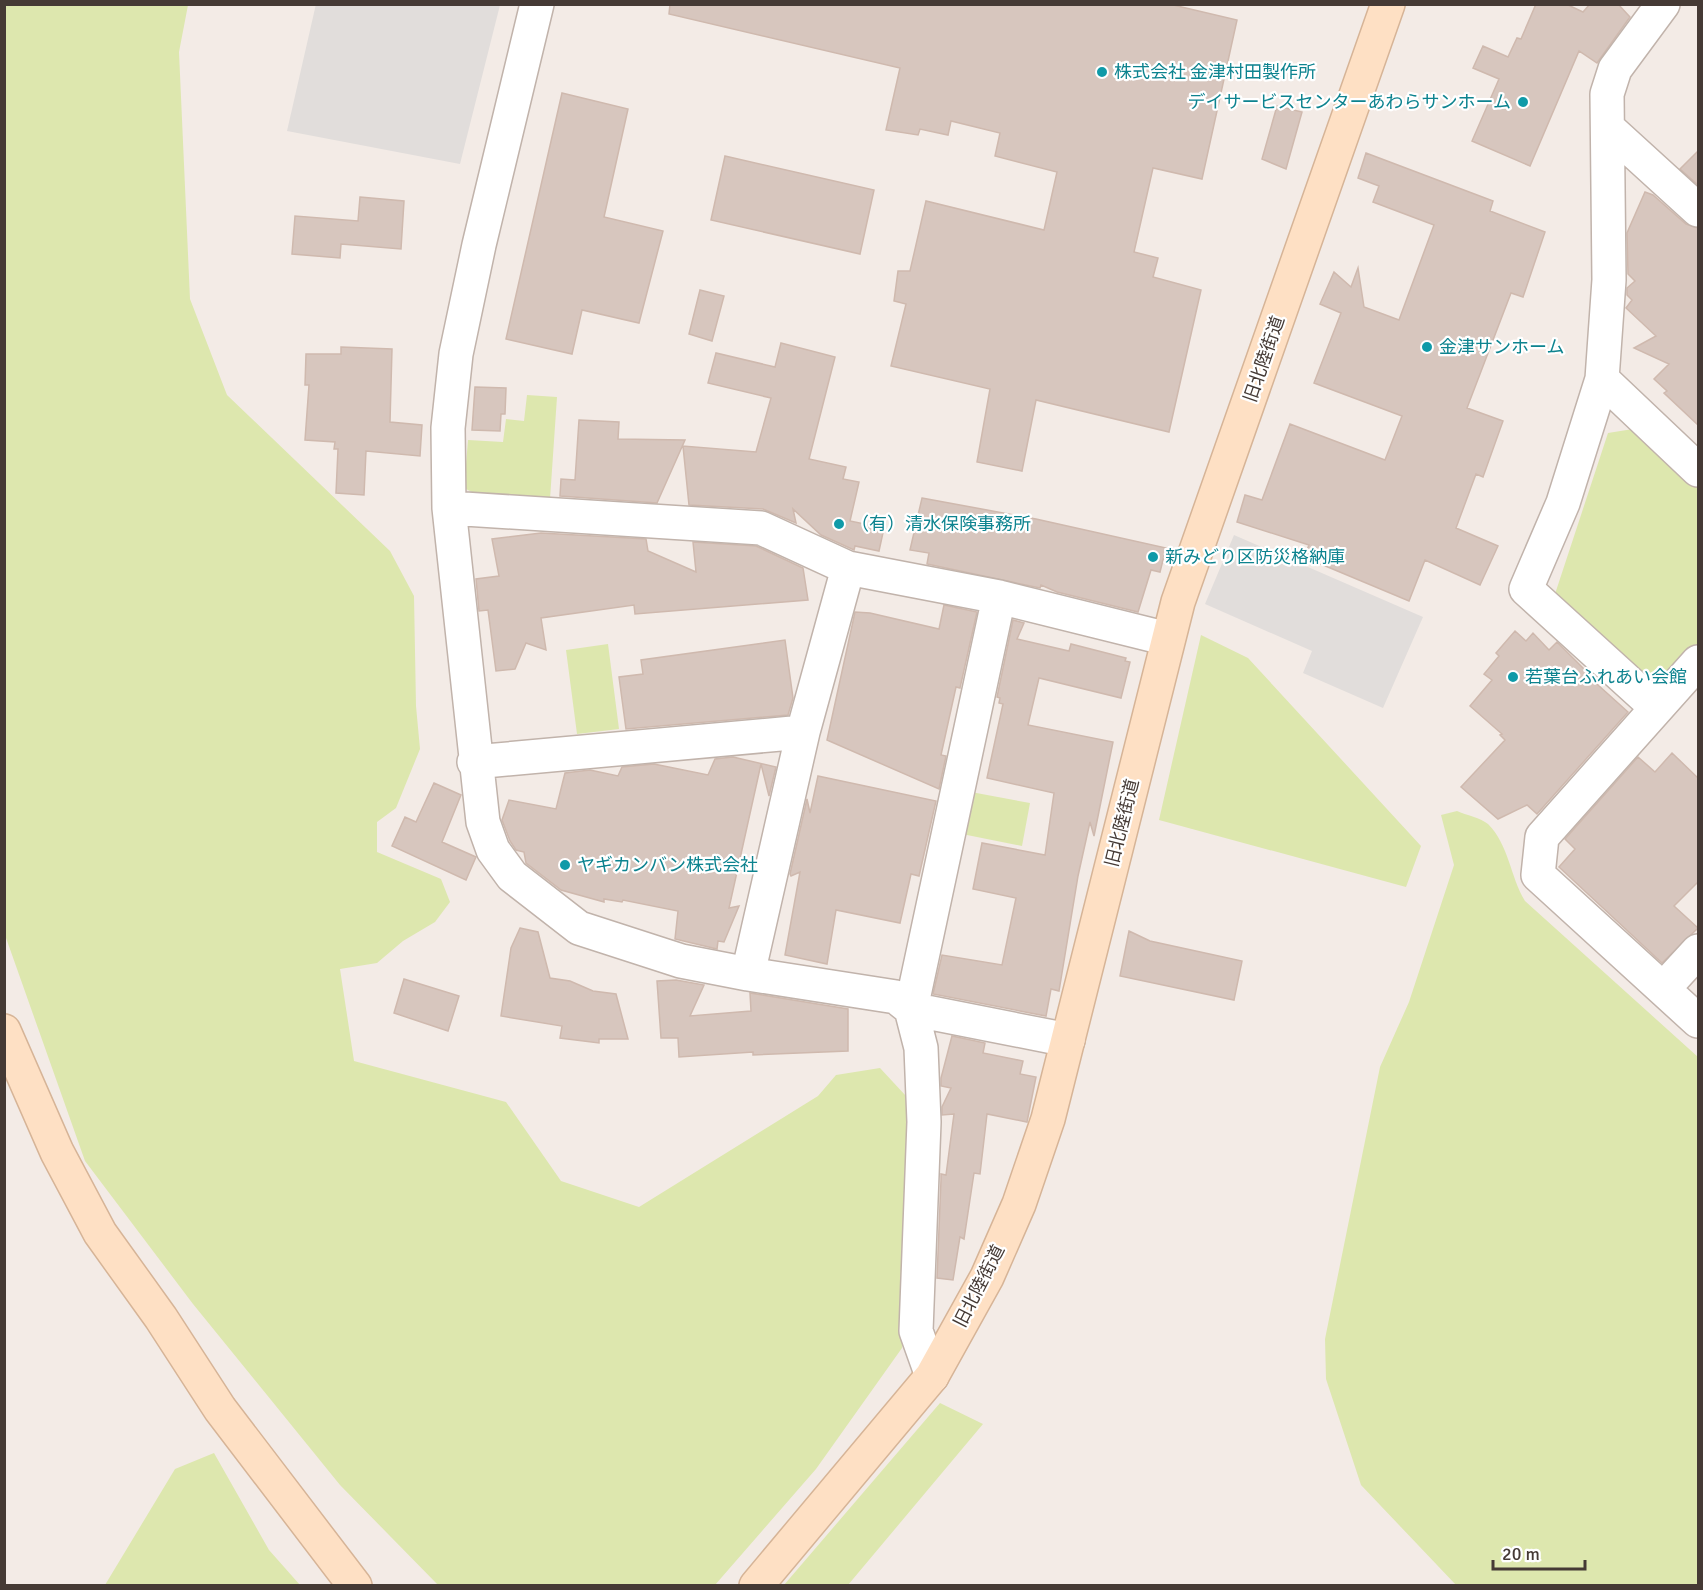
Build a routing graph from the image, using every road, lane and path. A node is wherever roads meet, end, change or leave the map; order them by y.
1 (537, 4) edge
2 (1388, 4) edge
3 (1663, 4) edge
4 (1608, 128) junction
5 (1698, 210) edge
6 (1602, 379) junction
7 (1698, 470) edge
8 (449, 508) junction
9 (848, 568) junction
10 (999, 597) junction
11 (1168, 639) junction
12 (1698, 662) edge
13 (1658, 708) junction
14 (803, 732) junction
15 (474, 762) junction
16 (1698, 951) edge
17 (748, 974) junction
18 (1663, 989) junction
19 (911, 1010) junction
20 (1698, 1021) edge
21 (4, 1031) edge
22 (1068, 1040) junction
23 (932, 1376) junction
24 (355, 1586) edge
25 (756, 1586) edge

1 - 8 street
2 - 11 street, 旧北陸街道
3 - 4 street
4 - 5 street
4 - 6 street
6 - 7 street
6 - 13 street
8 - 9 street
8 - 15 street
9 - 10 street
9 - 14 street
10 - 11 street
10 - 19 street
11 - 22 street, 旧北陸街道
12 - 13 street
13 - 18 street
14 - 15 street
14 - 17 street
15 - 17 street
16 - 18 street
17 - 19 street
18 - 20 street
19 - 22 street
19 - 23 street
21 - 24 street
22 - 23 street, 旧北陸街道
23 - 25 street, 旧北陸街道

